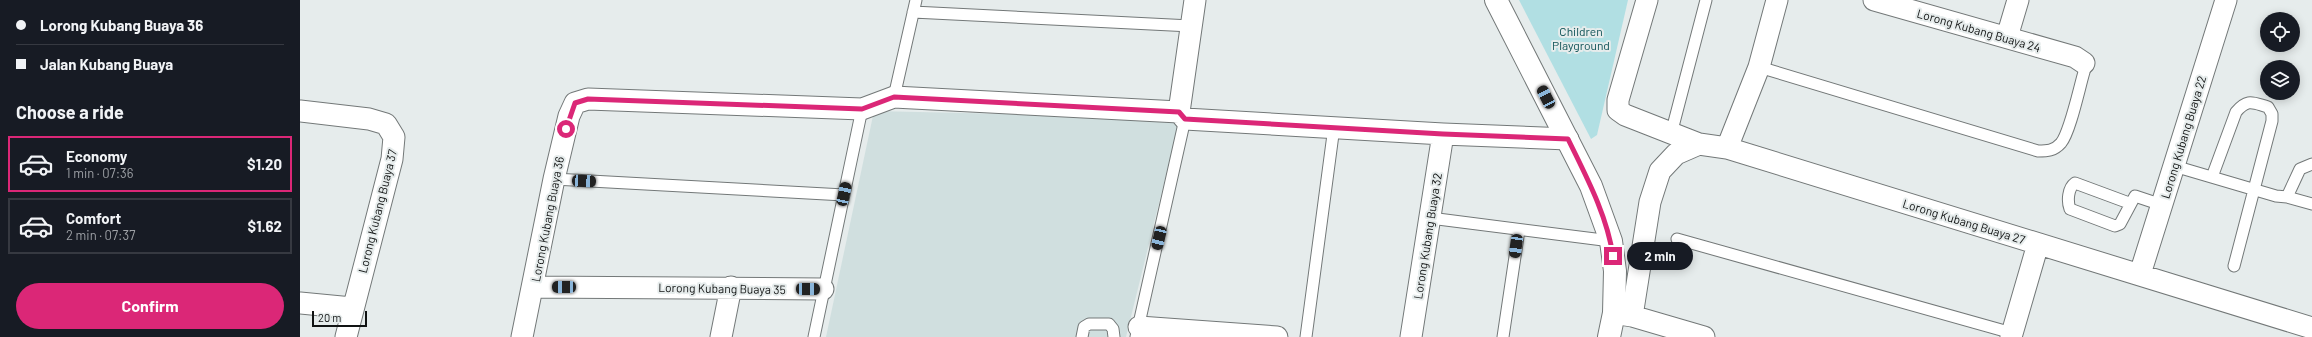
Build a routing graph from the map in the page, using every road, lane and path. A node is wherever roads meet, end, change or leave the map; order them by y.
1 (916, 0) edge
2 (1195, 0) edge
3 (1496, 0) edge
4 (1647, 0) edge
5 (1706, 0) edge
6 (1778, 0) edge
7 (1874, 0) edge
8 (2018, 0) edge
9 (2226, 0) edge
10 (913, 12) junction
11 (1191, 26) junction
12 (2007, 37) junction
13 (2084, 63) joint
14 (1759, 66) junction
15 (894, 97) junction
16 (862, 109) junction
17 (300, 111) edge
18 (1182, 116) junction
19 (1334, 127) junction
20 (1443, 134) junction
21 (1671, 134) junction
22 (1568, 139) junction
23 (1699, 144) junction
24 (1727, 148) junction
25 (2312, 164) edge
26 (2174, 166) junction
27 (2212, 177) junction
28 (554, 179) junction
29 (2255, 190) junction
30 (844, 194) junction
31 (2287, 197) junction
32 (2129, 203) junction
33 (2312, 204) edge
34 (2162, 205) junction
35 (1430, 218) junction
36 (1519, 230) junction
37 (1676, 239) dead end
38 (1611, 241) junction
39 (2038, 244) junction
40 (2234, 266) dead end
41 (2140, 274) junction
42 (533, 287) junction
43 (731, 287) junction
44 (823, 289) junction
45 (300, 303) edge
46 (352, 308) junction
47 (1623, 314) junction
48 (2312, 328) edge
49 (1138, 332) edge
50 (2012, 335) edge
51 (346, 337) edge
52 (522, 337) edge
53 (721, 337) edge
54 (814, 337) edge
55 (1082, 337) edge
56 (1114, 337) edge
57 (1277, 337) edge
58 (1306, 337) edge
59 (1411, 337) edge
60 (1503, 337) edge
61 (1609, 337) edge
62 (1704, 337) edge

1 - 10 lane
2 - 11 street
3 - 22 street
4 - 21 street, Lorong Kubang Buaya 27
5 - 21 lane
6 - 14 street
7 - 12 street, Lorong Kubang Buaya 24
8 - 12 street
9 - 26 street, Lorong Kubang Buaya 22
10 - 11 lane
10 - 15 lane
11 - 18 street
12 - 13 street, Lorong Kubang Buaya 24
13 - 14 lane
14 - 24 street
15 - 16 street
15 - 18 street
16 - 28 street, Lorong Kubang Buaya 36
16 - 30 lane
17 - 46 street, Lorong Kubang Buaya 37
18 - 19 street
18 - 49 lane
19 - 20 street
19 - 58 lane
20 - 22 street
20 - 35 street, Lorong Kubang Buaya 32
21 - 23 street, Lorong Kubang Buaya 27
22 - 38 street
23 - 24 street, Lorong Kubang Buaya 27
23 - 47 street
24 - 39 street, Lorong Kubang Buaya 27
25 - 31 lane
26 - 27 lane
26 - 34 street, Lorong Kubang Buaya 22
27 - 29 lane
27 - 29 lane
28 - 30 lane
28 - 42 street, Lorong Kubang Buaya 36
29 - 31 lane
29 - 40 lane
30 - 44 lane
31 - 33 lane
32 - 32 lane
32 - 34 lane
34 - 41 street, Lorong Kubang Buaya 22
35 - 36 lane
35 - 59 street, Lorong Kubang Buaya 32
36 - 38 lane
36 - 60 lane
37 - 50 lane
38 - 47 street
39 - 41 street, Lorong Kubang Buaya 27
39 - 50 street
41 - 48 street, Lorong Kubang Buaya 27
42 - 43 street, Lorong Kubang Buaya 35
42 - 52 street, Lorong Kubang Buaya 36
43 - 44 street, Lorong Kubang Buaya 35
43 - 53 street
44 - 54 lane
45 - 46 street
46 - 51 street, Lorong Kubang Buaya 37
47 - 61 street
47 - 62 street
49 - 57 street
55 - 56 lane

